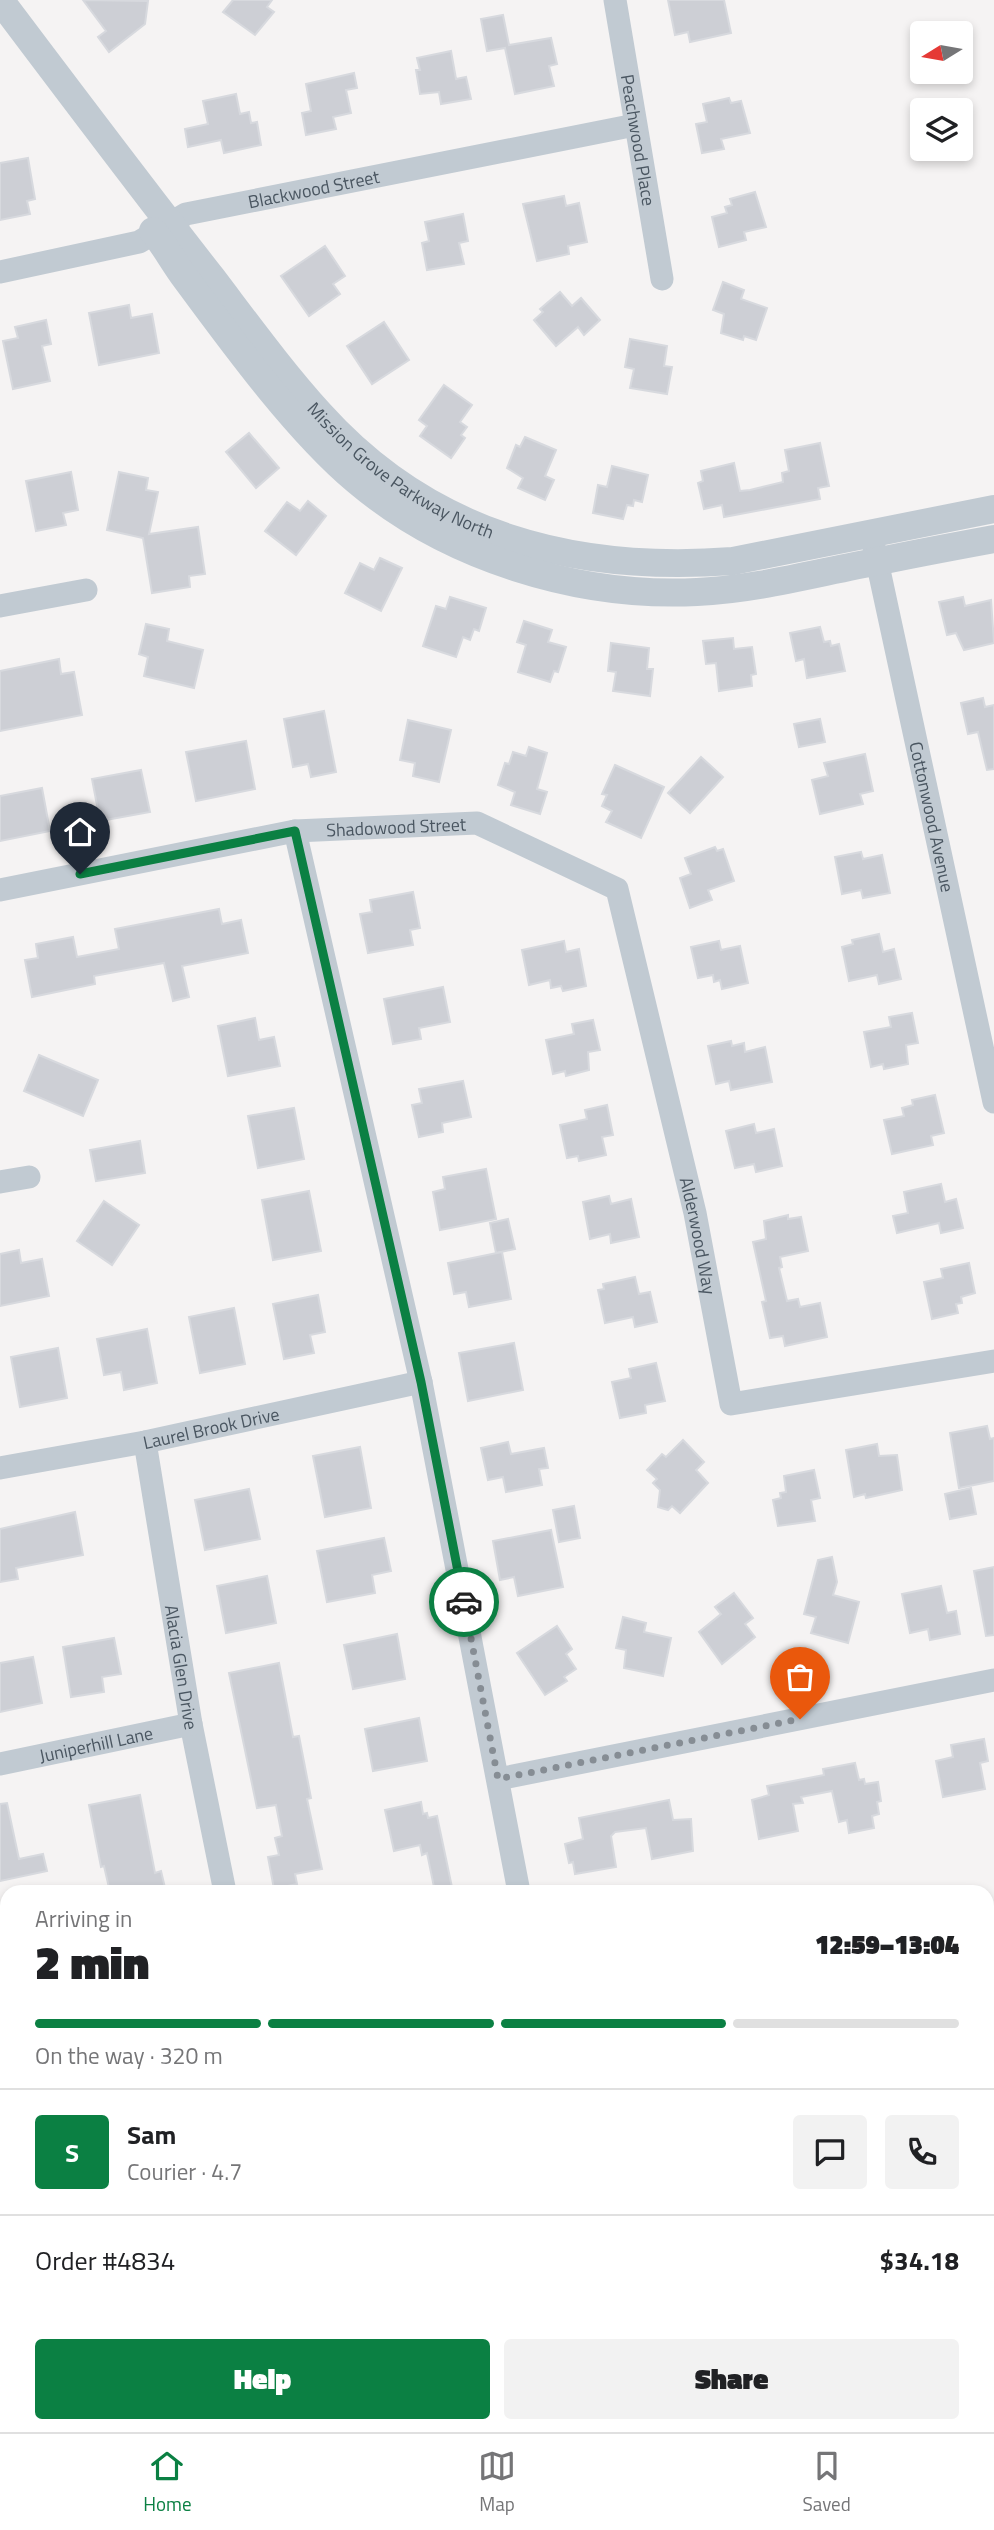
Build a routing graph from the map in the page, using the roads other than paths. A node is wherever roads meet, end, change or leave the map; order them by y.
1 (0, 0) edge
2 (615, 0) edge
3 (0, 32) edge
4 (635, 125) junction
5 (162, 228) junction
6 (0, 272) edge
7 (662, 279) dead end
8 (994, 509) edge
9 (871, 533) junction
10 (994, 539) edge
11 (877, 561) junction
12 (86, 590) dead end
13 (0, 606) edge
14 (295, 831) junction
15 (617, 889) joint
16 (0, 890) edge
17 (994, 1102) edge
18 (29, 1177) dead end
19 (0, 1182) edge
20 (994, 1361) edge
21 (421, 1382) junction
22 (145, 1442) junction
23 (0, 1468) edge
24 (994, 1680) edge
25 (191, 1724) junction
26 (0, 1764) edge
27 (498, 1779) junction
28 (224, 1885) edge
29 (518, 1885) edge

1 - 5 street, Mission Grove Parkway North
2 - 4 street, Peachwood Place
3 - 5 street, Mission Grove Parkway North
4 - 5 street, Blackwood Street
4 - 7 street, Peachwood Place
5 - 6 street, Blackwood Street
5 - 9 street, Mission Grove Parkway North
5 - 11 street, Mission Grove Parkway North
8 - 9 street, Mission Grove Parkway North
9 - 11 street, Cottonwood Avenue
10 - 11 street, Mission Grove Parkway North
11 - 17 street, Cottonwood Avenue
12 - 13 street
14 - 15 street, Shadowood Street
14 - 16 street, Shadowood Street
14 - 21 street
15 - 20 street, Alderwood Way
18 - 19 street
21 - 22 street, Laurel Brook Drive
21 - 27 street
22 - 23 street, Laurel Brook Drive
22 - 25 street, Alacia Glen Drive
24 - 27 street
25 - 26 street, Juniperhill Lane
25 - 28 street, Alacia Glen Drive
27 - 29 street

